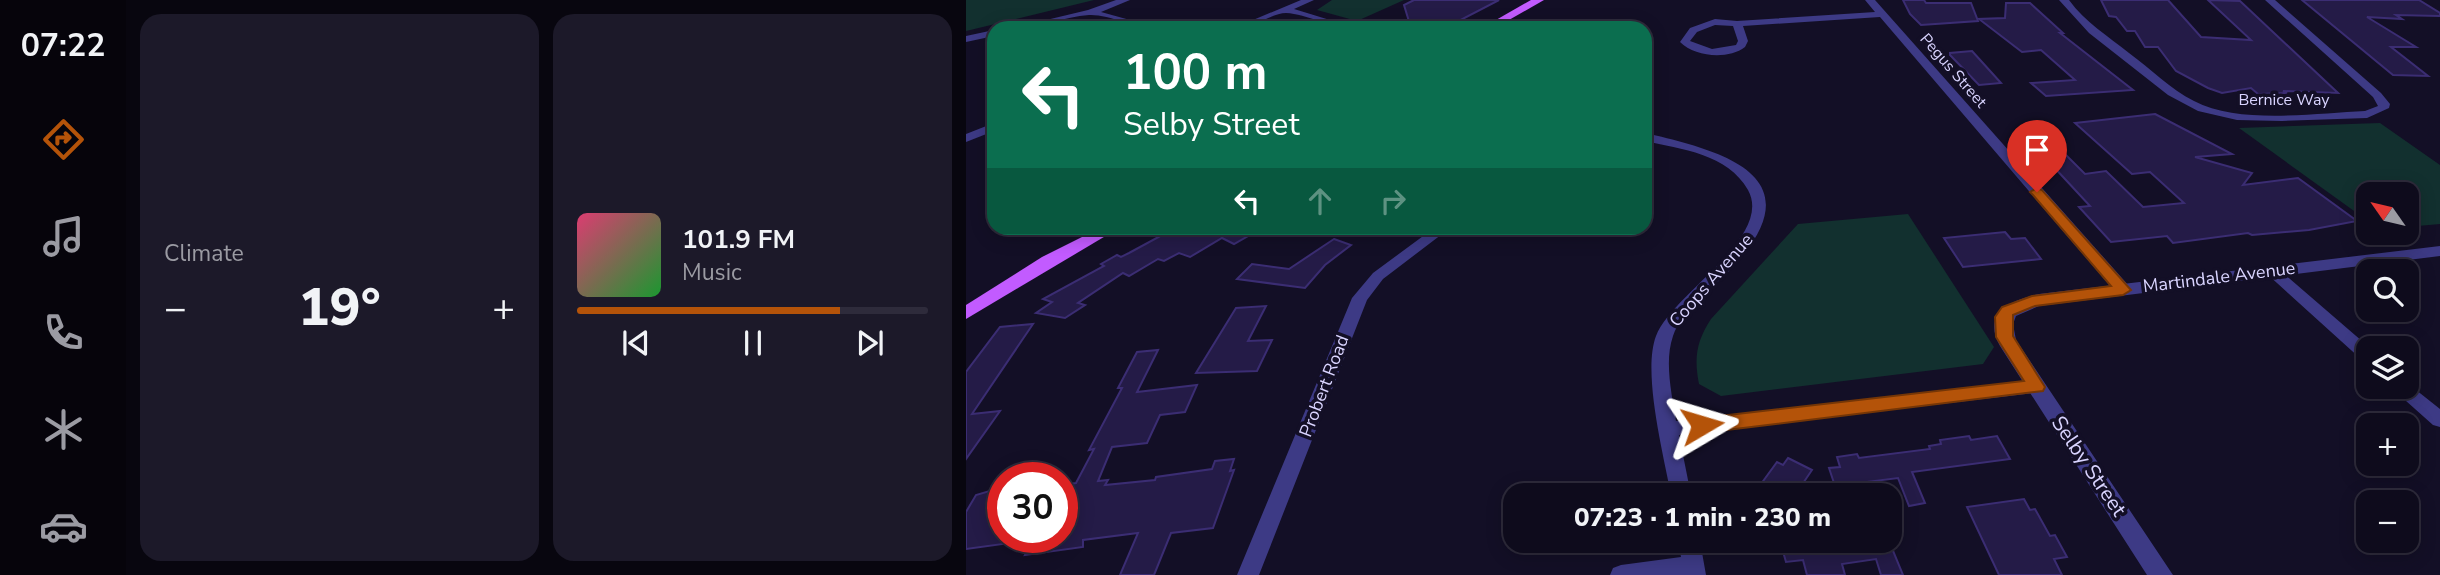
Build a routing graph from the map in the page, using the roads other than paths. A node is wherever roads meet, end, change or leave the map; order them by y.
1 (1125, 0) edge
2 (1309, 0) edge
3 (1539, 0) edge
4 (1870, 0) edge
5 (2064, 0) edge
6 (2270, 0) edge
7 (1285, 10) junction
8 (1091, 12) junction
9 (1882, 14) junction
10 (1050, 21) edge
11 (1126, 21) edge
12 (1257, 21) edge
13 (1325, 21) edge
14 (1500, 21) edge
15 (1737, 24) junction
16 (987, 34) edge
17 (966, 39) edge
18 (987, 130) edge
19 (966, 138) edge
20 (1652, 139) edge
21 (1098, 235) edge
22 (1434, 235) edge
23 (2440, 251) edge
24 (2271, 270) junction
25 (2123, 290) junction
26 (966, 313) edge
27 (2004, 317) joint
28 (2356, 345) edge
29 (2036, 387) junction
30 (2416, 399) edge
31 (2440, 420) edge
32 (1670, 429) junction
33 (1679, 483) edge
34 (1694, 570) edge
35 (1248, 575) edge
36 (1621, 575) edge
37 (2161, 575) edge

1 - 8 street
2 - 7 street
3 - 14 main road
4 - 9 street, Pegus Street
5 - 6 street, Bernice Way
7 - 12 street
7 - 13 street
8 - 10 street
8 - 11 street
9 - 15 street
9 - 25 street, Pegus Street
15 - 15 street
16 - 17 street
18 - 19 street
20 - 32 street, Coops Avenue
21 - 26 main road
22 - 35 street, Probert Road
23 - 24 street, Martindale Avenue
24 - 25 street, Martindale Avenue
24 - 28 street
25 - 27 street, Martindale Avenue
27 - 29 street, Selby Street
29 - 32 street
29 - 37 street, Selby Street
30 - 31 street
32 - 33 street, Coops Avenue
34 - 36 street

